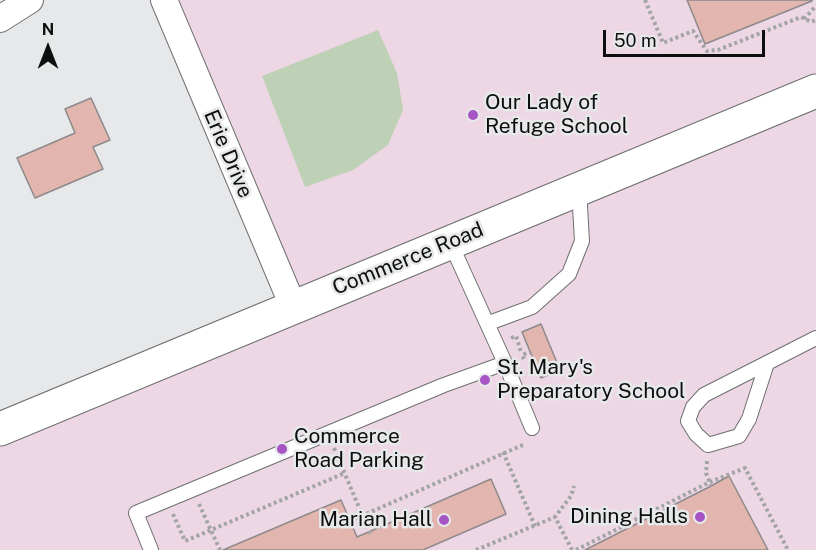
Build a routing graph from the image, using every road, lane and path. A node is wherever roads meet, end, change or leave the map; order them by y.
1 (30, 0) edge
2 (164, 0) edge
3 (645, 0) edge
4 (816, 6) edge
5 (799, 12) dead end
6 (803, 18) junction
7 (0, 19) edge
8 (816, 20) edge
9 (816, 91) edge
10 (579, 189) junction
11 (450, 242) junction
12 (293, 306) junction
13 (489, 323) junction
14 (816, 338) edge
15 (505, 363) junction
16 (767, 363) junction
17 (532, 428) joint
18 (0, 429) edge
19 (327, 433) junction
20 (503, 452) junction
21 (345, 472) junction
22 (574, 486) dead end
23 (193, 489) junction
24 (168, 500) junction
25 (363, 515) junction
26 (555, 516) junction
27 (350, 521) dead end
28 (535, 526) junction
29 (211, 530) junction
30 (371, 536) dead end
31 (151, 550) edge
32 (220, 550) edge
33 (476, 550) edge
34 (574, 550) edge
35 (788, 550) edge

1 - 7 street
2 - 12 street, Erie Drive
3 - 6 path
4 - 6 path
5 - 6 path
6 - 8 path
9 - 10 main road, Commerce Road
10 - 11 main road, Commerce Road
10 - 13 lane
11 - 12 main road, Commerce Road
11 - 13 lane
12 - 18 main road, Commerce Road
13 - 15 lane
14 - 16 lane
15 - 17 lane
15 - 19 lane
16 - 16 lane
17 - 20 path
19 - 21 path
19 - 23 lane
20 - 25 path
20 - 28 path
21 - 25 path
21 - 29 path
22 - 26 path
23 - 24 lane
23 - 29 path
24 - 29 path
24 - 31 lane
25 - 27 path
25 - 30 path
26 - 28 path
26 - 34 path
28 - 33 path
29 - 32 path
34 - 35 path

